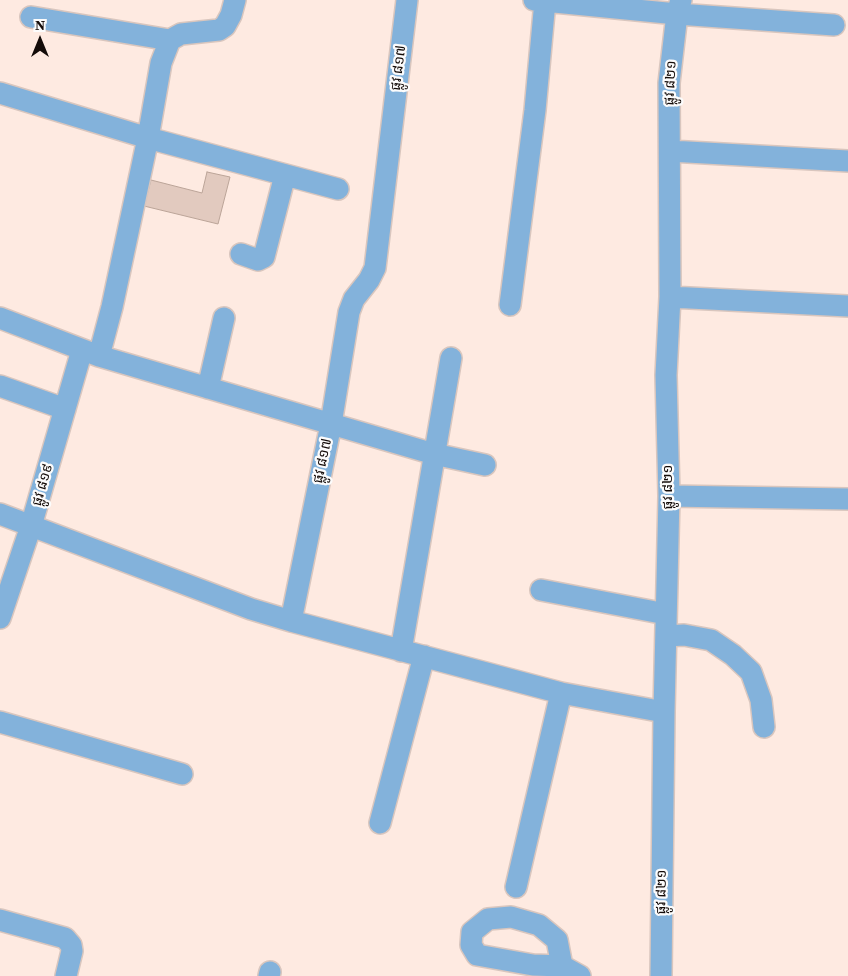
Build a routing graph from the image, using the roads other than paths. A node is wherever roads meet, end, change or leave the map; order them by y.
1 (235, 0) edge
2 (407, 0) edge
3 (540, 0) edge
4 (679, 7) edge
5 (31, 17) dead end
6 (834, 25) dead end
7 (170, 40) junction
8 (0, 93) edge
9 (148, 138) junction
10 (670, 150) junction
11 (848, 161) edge
12 (285, 175) junction
13 (338, 189) dead end
14 (241, 254) dead end
15 (670, 297) junction
16 (510, 305) dead end
17 (848, 306) edge
18 (0, 318) edge
19 (224, 318) dead end
20 (91, 353) junction
21 (451, 358) dead end
22 (0, 386) edge
23 (208, 388) junction
24 (65, 409) junction
25 (331, 424) junction
26 (434, 454) junction
27 (485, 464) dead end
28 (669, 496) junction
29 (848, 499) edge
30 (0, 514) edge
31 (31, 526) junction
32 (541, 590) dead end
33 (666, 614) junction
34 (0, 618) edge
35 (291, 621) junction
36 (666, 636) junction
37 (402, 650) junction
38 (424, 656) junction
39 (561, 692) junction
40 (664, 712) junction
41 (0, 722) edge
42 (764, 727) dead end
43 (182, 774) dead end
44 (380, 822) dead end
45 (516, 887) dead end
46 (0, 920) edge
47 (66, 976) edge
48 (660, 976) edge

1 - 7 street
2 - 25 street, ផ្លូវ ៨១៧
3 - 4 street
3 - 16 street
4 - 6 street
4 - 10 street, ផ្លូវ ៨២១
5 - 7 street
7 - 9 street, ផ្លូវ ៨១៩
8 - 9 street
9 - 12 street
9 - 20 street, ផ្លូវ ៨១៩
10 - 11 street
10 - 15 street, ផ្លូវ ៨២១
12 - 13 street
12 - 14 street
15 - 17 street
15 - 28 street, ផ្លូវ ៨២១
18 - 20 street
19 - 23 street
20 - 23 street
20 - 24 street, ផ្លូវ ៨១៩
21 - 26 street
22 - 24 street
23 - 25 street
24 - 31 street, ផ្លូវ ៨១៩
25 - 26 street
25 - 35 street, ផ្លូវ ៨១៧
26 - 27 street
26 - 37 street
28 - 29 street
28 - 33 street, ផ្លូវ ៨២១
30 - 31 street
31 - 34 street, ផ្លូវ ៨១៩
31 - 35 street
32 - 33 street
33 - 36 street, ផ្លូវ ៨២១
35 - 37 street
36 - 40 street, ផ្លូវ ៨២១
36 - 42 street
37 - 38 street
38 - 39 street
38 - 44 street
39 - 40 street
39 - 45 street
40 - 48 street, ផ្លូវ ៨២១
41 - 43 street
46 - 47 street

